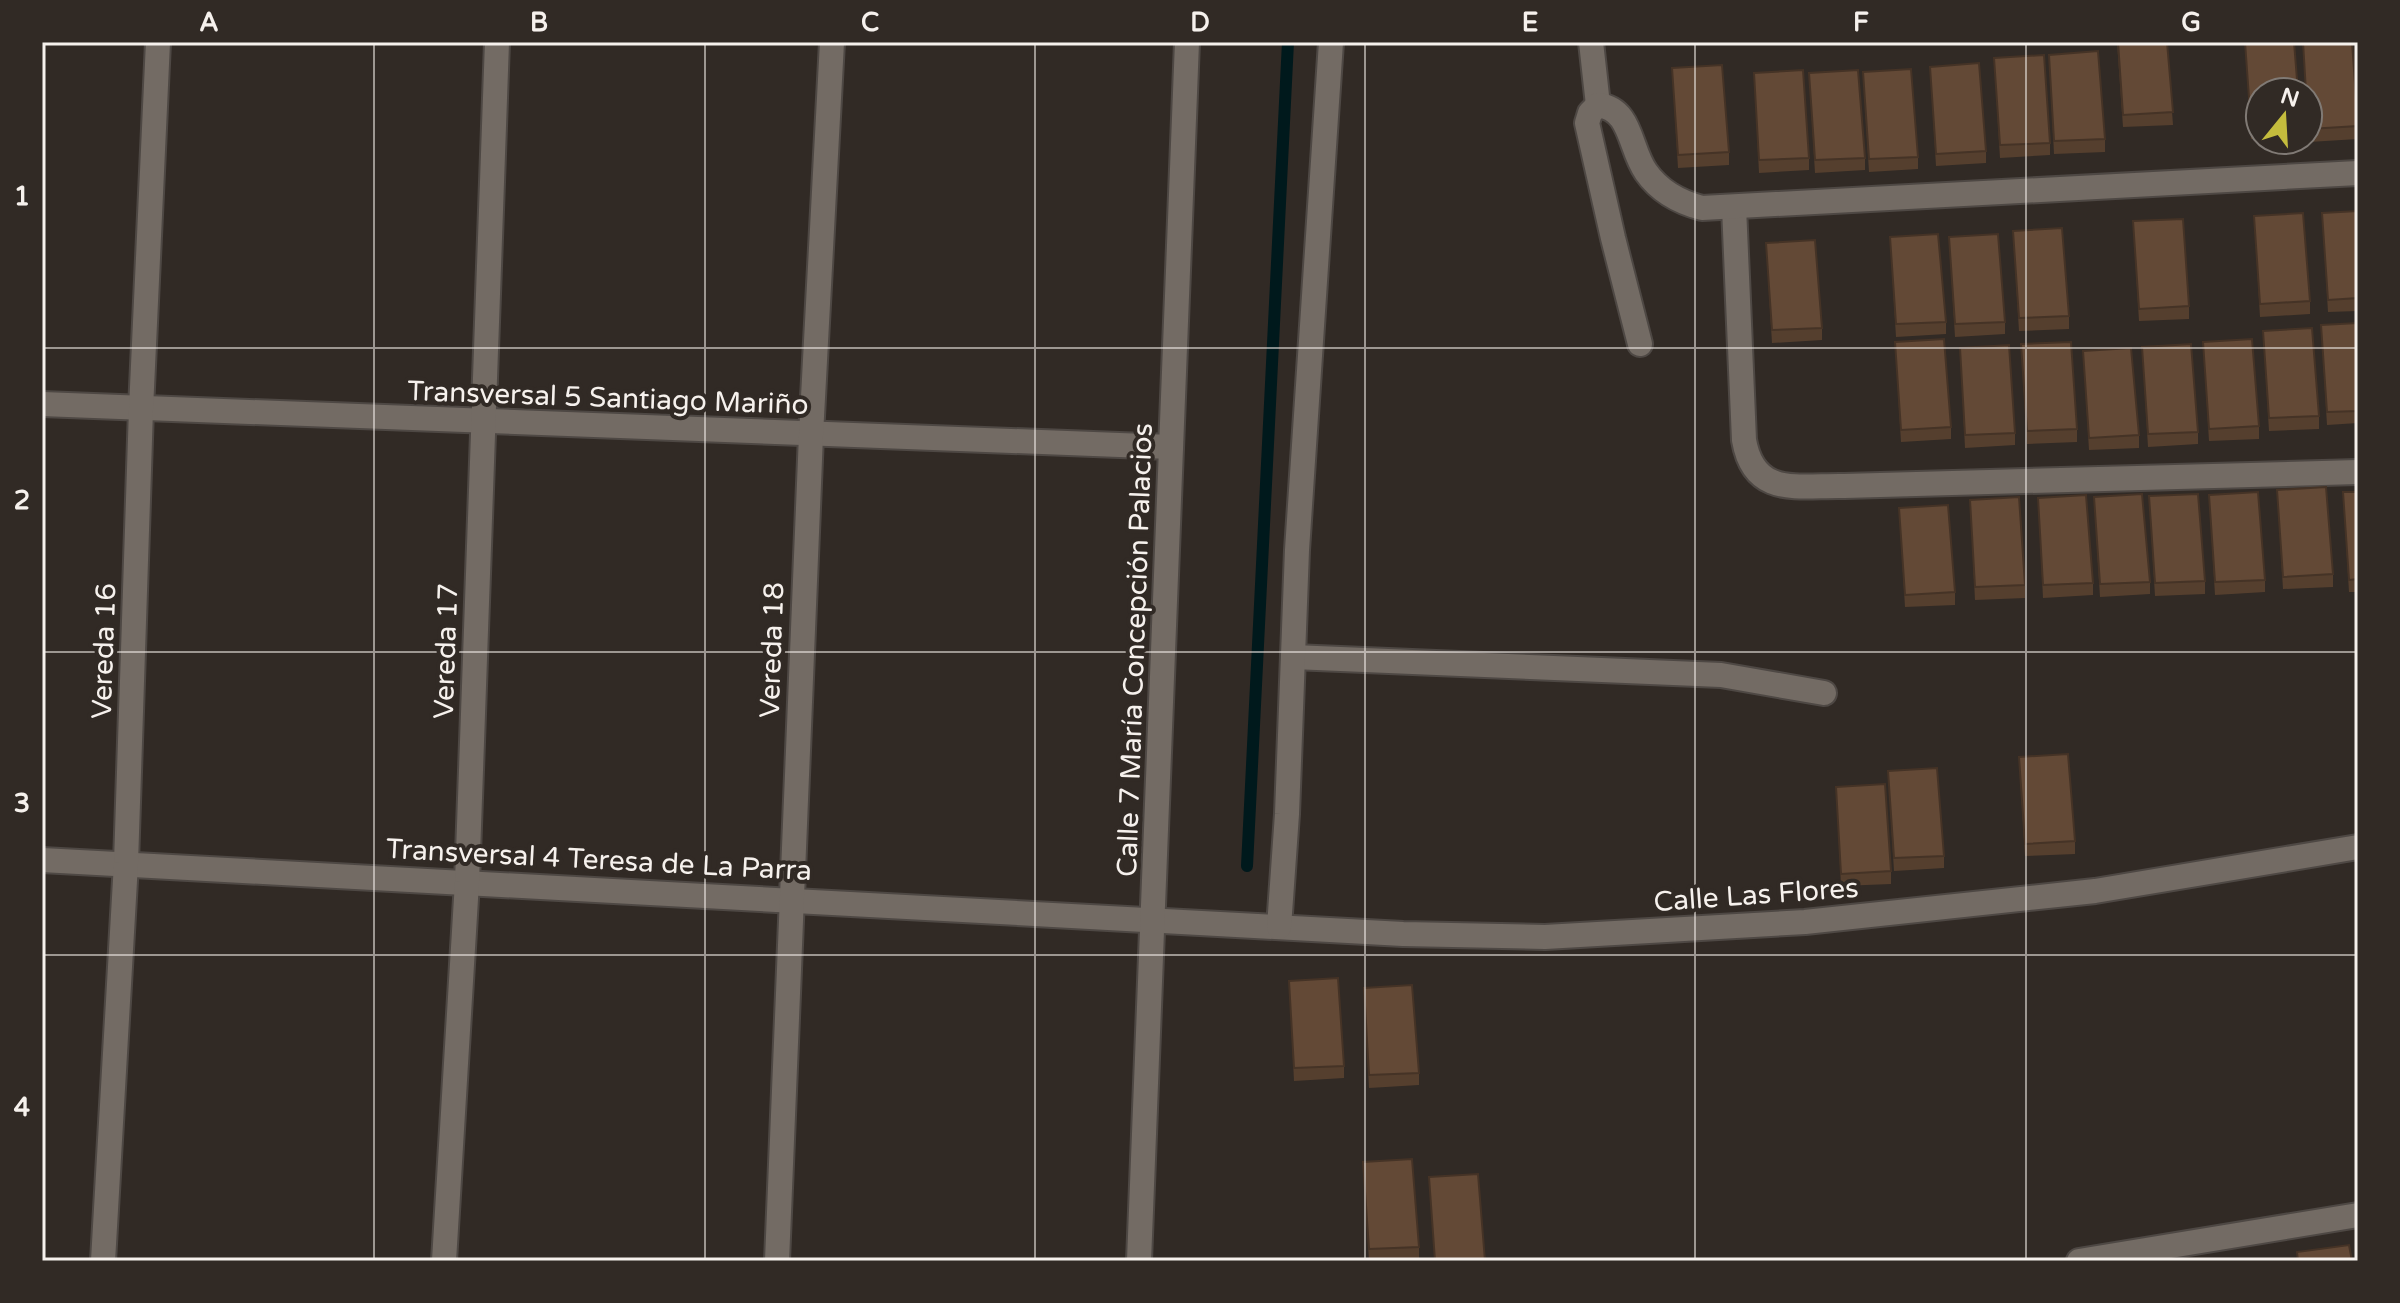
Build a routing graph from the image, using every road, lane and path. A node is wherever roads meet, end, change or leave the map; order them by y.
1 (158, 42) edge
2 (497, 42) edge
3 (832, 42) edge
4 (1187, 42) edge
5 (1331, 42) edge
6 (1591, 42) edge
7 (1598, 105) junction
8 (2358, 173) edge
9 (1734, 207) junction
10 (1640, 344) dead end
11 (42, 404) edge
12 (141, 409) junction
13 (484, 422) junction
14 (811, 435) junction
15 (1171, 447) junction
16 (2358, 472) edge
17 (1293, 657) junction
18 (1824, 693) dead end
19 (2358, 847) edge
20 (42, 860) edge
21 (126, 863) junction
22 (467, 882) junction
23 (791, 899) junction
24 (1153, 919) junction
25 (1279, 927) junction
26 (2358, 1215) edge
27 (103, 1261) edge
28 (444, 1261) edge
29 (777, 1261) edge
30 (1139, 1261) edge
31 (2079, 1261) edge

1 - 12 street, Vereda 16
2 - 13 street, Vereda 17
3 - 14 street, Vereda 18
4 - 15 street, Calle 7 María Concepción Palacios
5 - 17 street
6 - 7 street
7 - 9 street
7 - 10 street
8 - 9 street
9 - 16 street
11 - 12 street, Transversal 5 Santiago Mariño
12 - 13 street, Transversal 5 Santiago Mariño
12 - 21 street, Vereda 16
13 - 14 street, Transversal 5 Santiago Mariño
13 - 22 street, Vereda 17
14 - 15 street, Transversal 5 Santiago Mariño
14 - 23 street, Vereda 18
15 - 24 street, Calle 7 María Concepción Palacios
17 - 18 street
17 - 25 street
19 - 25 street, Calle Las Flores
20 - 21 street, Transversal 4 Teresa de La Parra
21 - 22 street, Transversal 4 Teresa de La Parra
21 - 27 street, Vereda 16
22 - 23 street, Transversal 4 Teresa de La Parra
22 - 28 street, Vereda 17
23 - 24 street, Transversal 4 Teresa de La Parra
23 - 29 street, Vereda 18
24 - 25 street, Calle Las Flores
24 - 30 street, Calle 7 María Concepción Palacios
26 - 31 street

